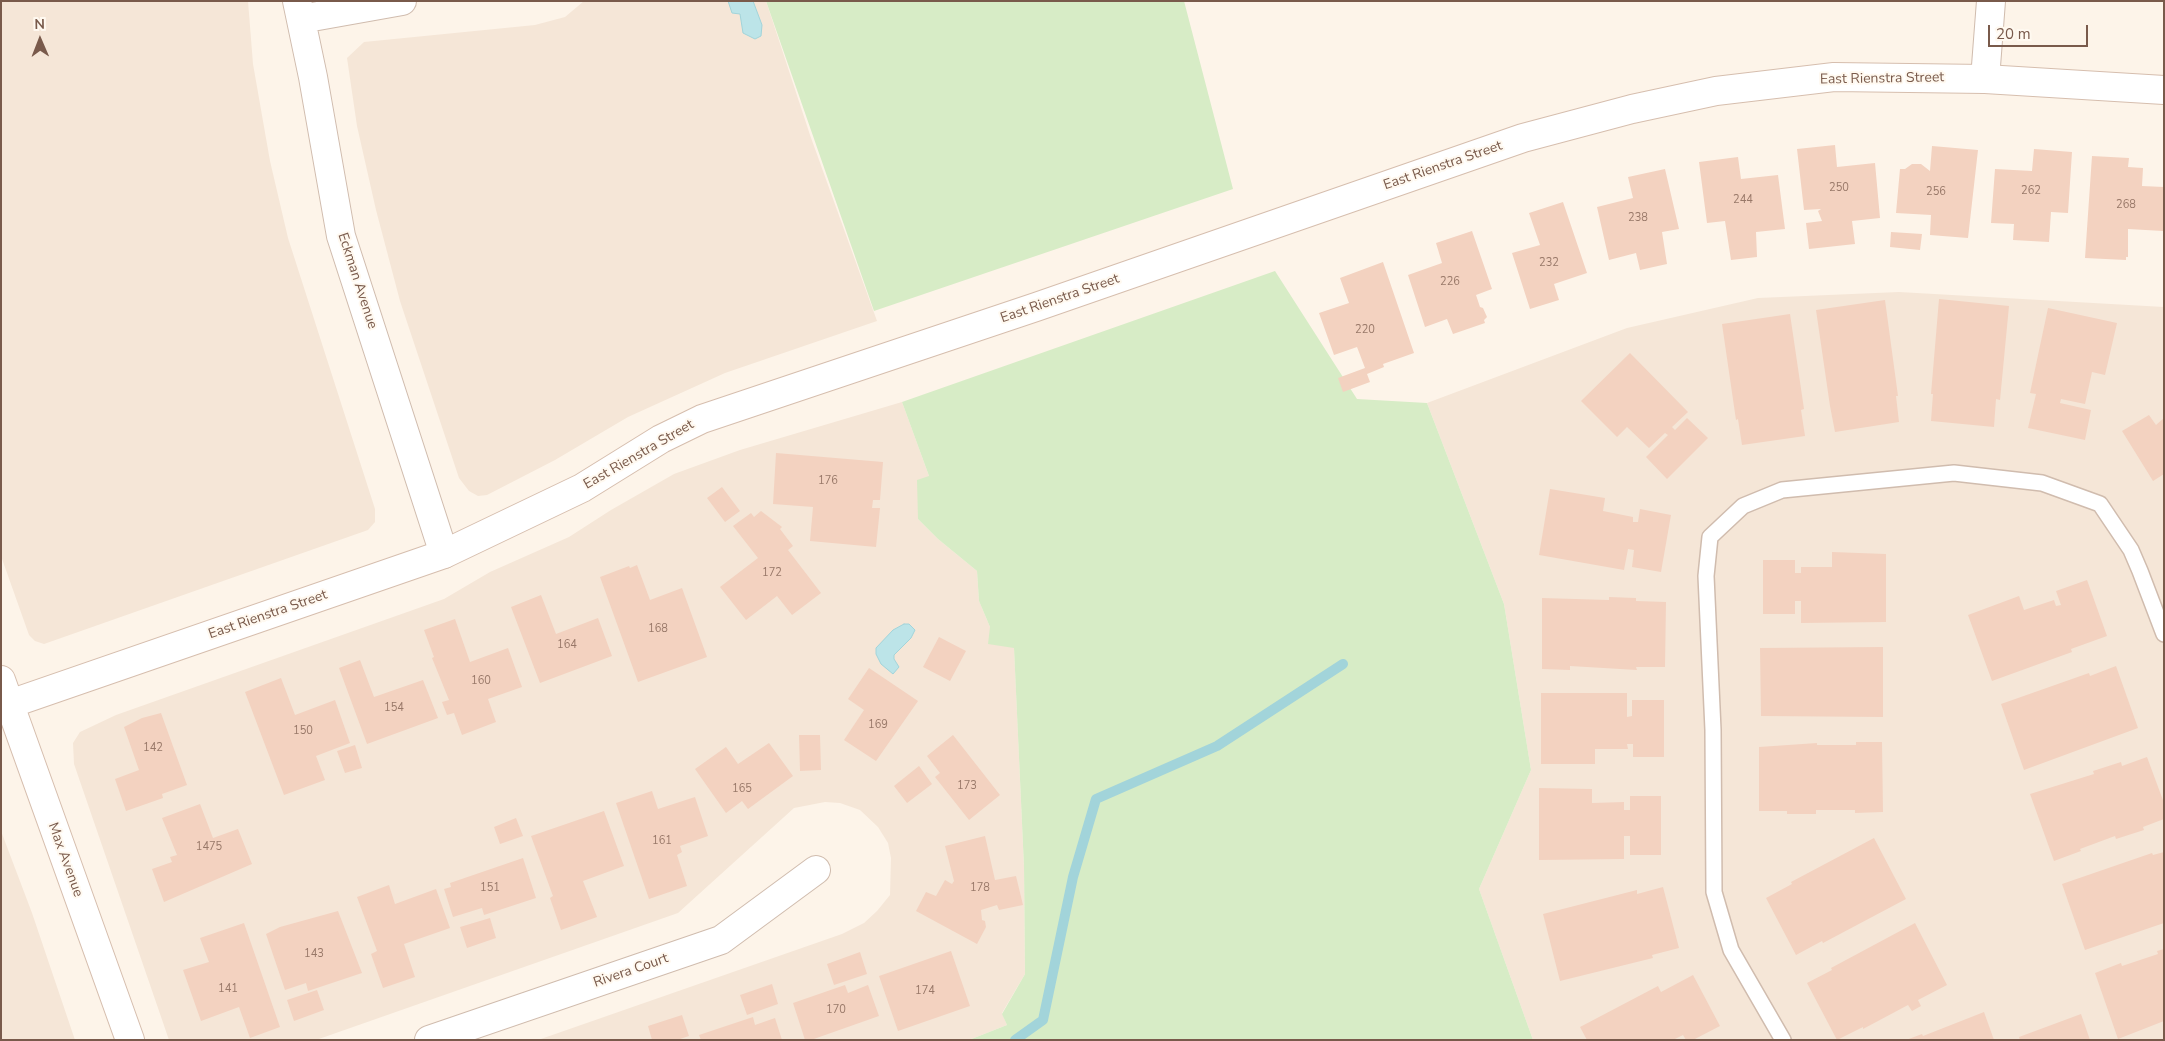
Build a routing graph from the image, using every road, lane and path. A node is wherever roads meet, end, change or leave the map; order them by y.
1 (402, 1) edge
2 (1991, 1) edge
3 (299, 10) edge
4 (1985, 79) junction
5 (2164, 90) edge
6 (444, 554) junction
7 (2164, 634) edge
8 (4, 697) edge
9 (816, 870) dead end
10 (130, 1040) edge
11 (429, 1040) edge
12 (1783, 1040) edge

1 - 3 street
2 - 4 street
3 - 6 street, Eckman Avenue
4 - 5 street, East Rienstra Street
4 - 6 street, East Rienstra Street
6 - 8 street, East Rienstra Street
7 - 12 lane
8 - 10 street, Max Avenue
9 - 11 street, Rivera Court

